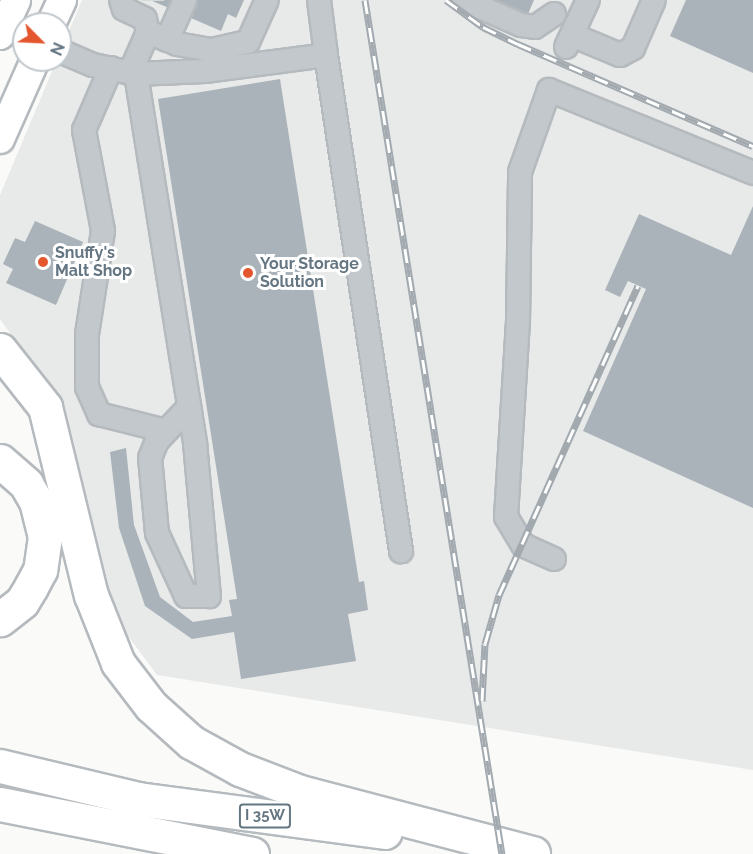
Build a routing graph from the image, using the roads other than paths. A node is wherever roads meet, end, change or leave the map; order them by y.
1 (16, 0) edge
2 (121, 0) edge
3 (185, 0) edge
4 (267, 0) edge
5 (319, 0) edge
6 (464, 0) edge
7 (588, 0) edge
8 (654, 0) edge
9 (557, 7) edge
10 (153, 23) edge
11 (9, 33) edge
12 (572, 36) junction
13 (72, 55) edge
14 (326, 56) junction
15 (30, 72) edge
16 (126, 72) junction
17 (0, 139) edge
18 (753, 173) edge
19 (4, 359) edge
20 (189, 407) junction
21 (166, 431) junction
22 (0, 462) edge
23 (402, 551) dead end
24 (554, 559) dead end
25 (0, 618) edge
26 (0, 766) edge
27 (0, 804) edge
28 (538, 853) edge
29 (252, 854) edge

1 - 11 main road
2 - 10 street
3 - 10 street
4 - 10 street
5 - 14 street
6 - 9 street
7 - 12 street
8 - 12 street
9 - 12 street
10 - 16 street
13 - 16 street
14 - 16 street
14 - 23 street
15 - 17 main road
16 - 20 street
16 - 21 street
18 - 24 street
19 - 28 highway
20 - 21 street
20 - 21 street
22 - 25 highway
26 - 28 highway, I 35W
27 - 29 highway, I 35W

